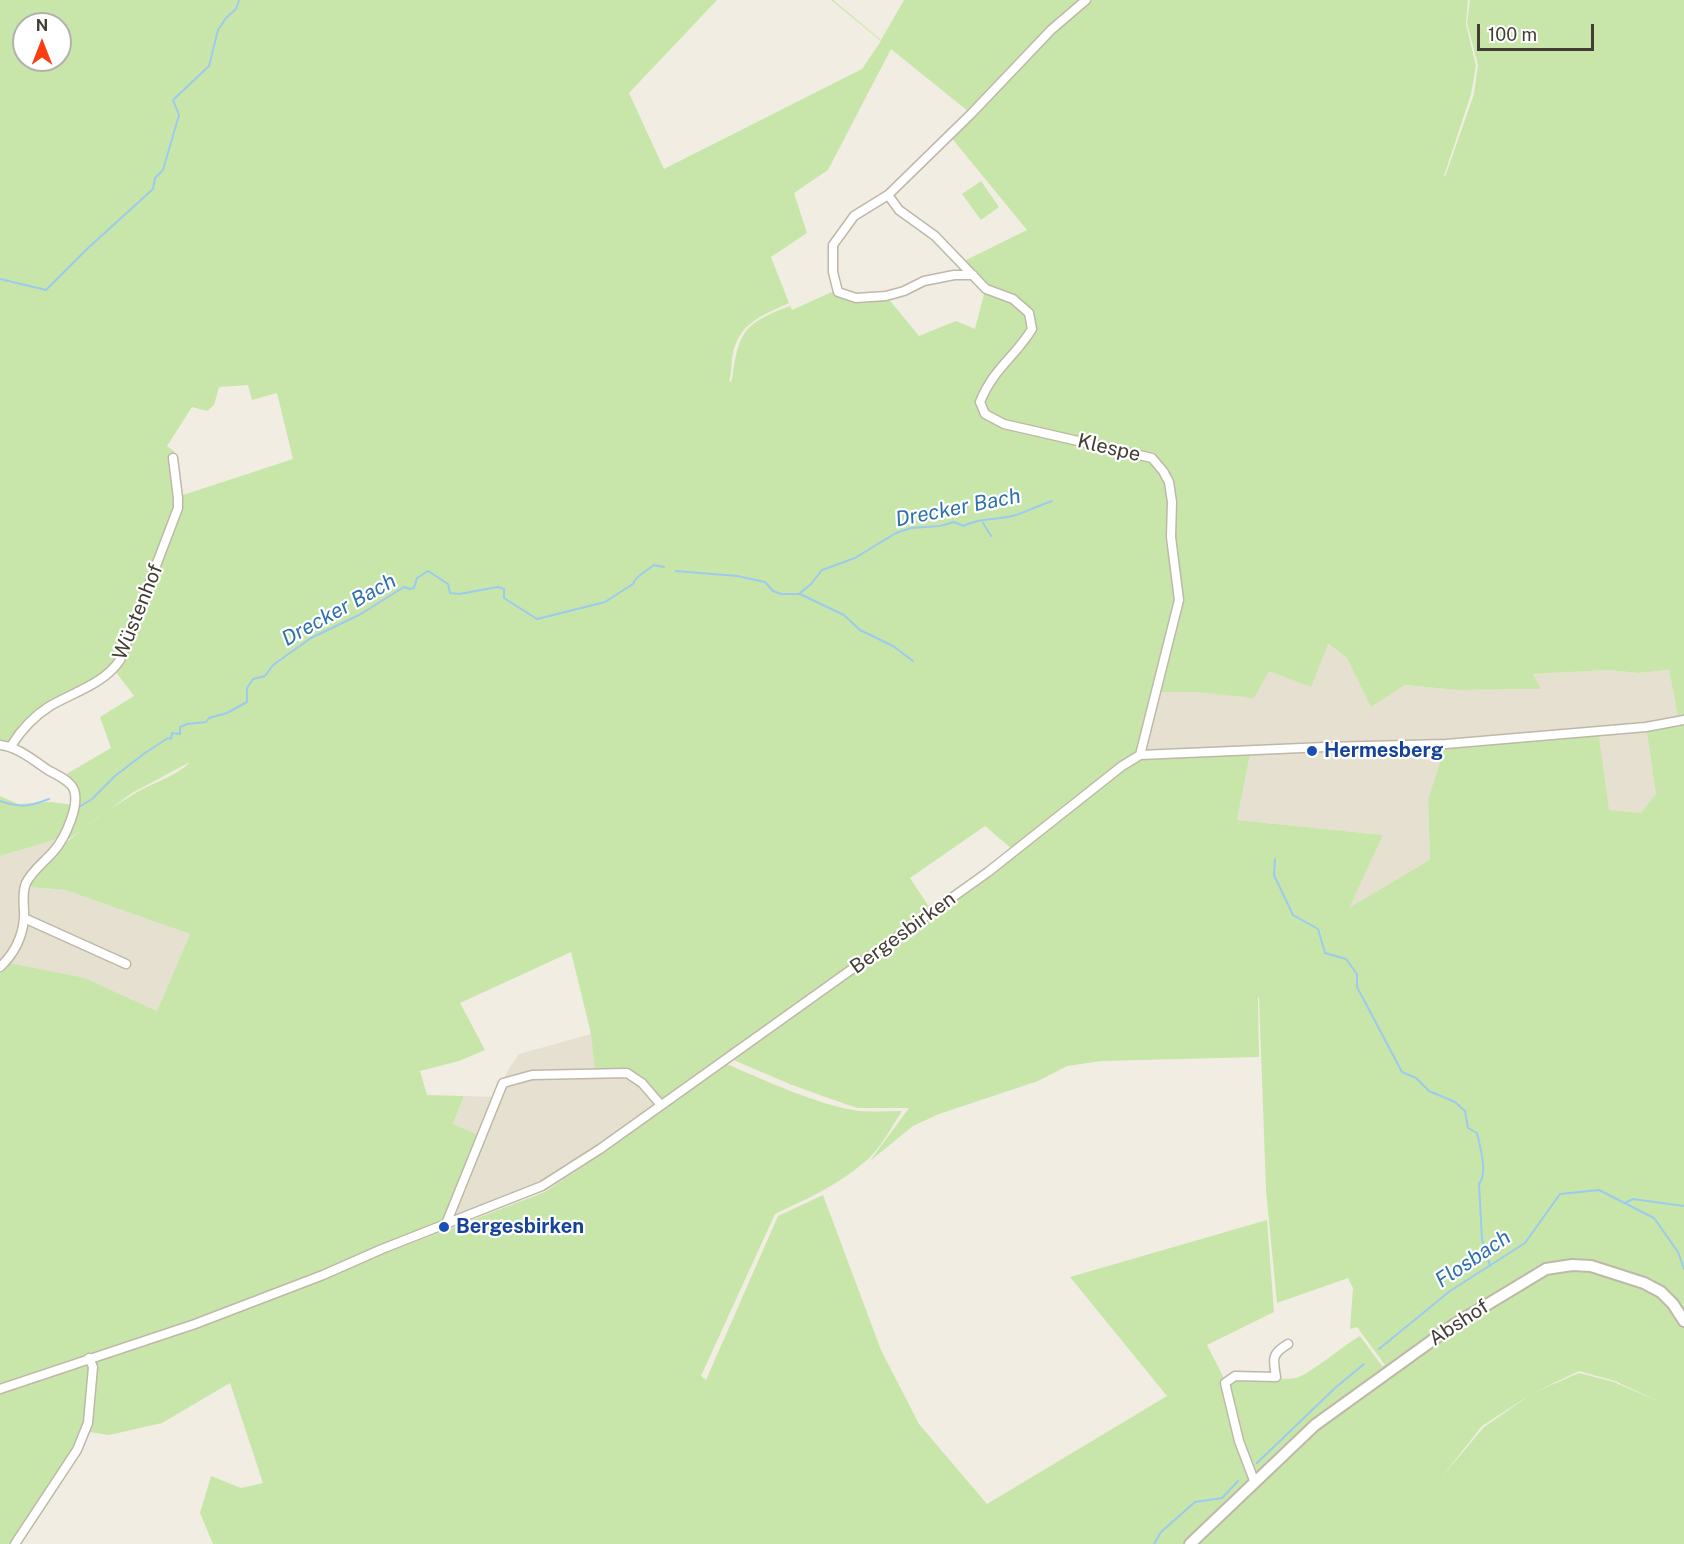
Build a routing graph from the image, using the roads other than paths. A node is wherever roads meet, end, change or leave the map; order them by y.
1 (1086, 0) edge
2 (888, 195) junction
3 (973, 275) junction
4 (173, 458) dead end
5 (1684, 720) edge
6 (0, 745) edge
7 (11, 746) junction
8 (1140, 755) junction
9 (24, 918) junction
10 (126, 964) dead end
11 (0, 967) edge
12 (661, 1105) junction
13 (446, 1224) junction
14 (1684, 1321) edge
15 (1288, 1344) dead end
16 (89, 1358) junction
17 (0, 1389) edge
18 (1254, 1483) junction
19 (15, 1544) edge
20 (1190, 1544) edge

1 - 2 street
2 - 3 street, Klespe
2 - 3 street
3 - 8 street, Klespe
4 - 7 street, Wüstenhof
5 - 8 street
6 - 7 street
7 - 9 street
8 - 12 street, Bergesbirken
9 - 10 street
9 - 11 street
12 - 13 street, Bergesbirken
12 - 13 street
13 - 16 street, Bergesbirken
14 - 18 street, Abshof
15 - 18 street
16 - 17 street, Bergesbirken
16 - 19 street
18 - 20 street, Abshof

